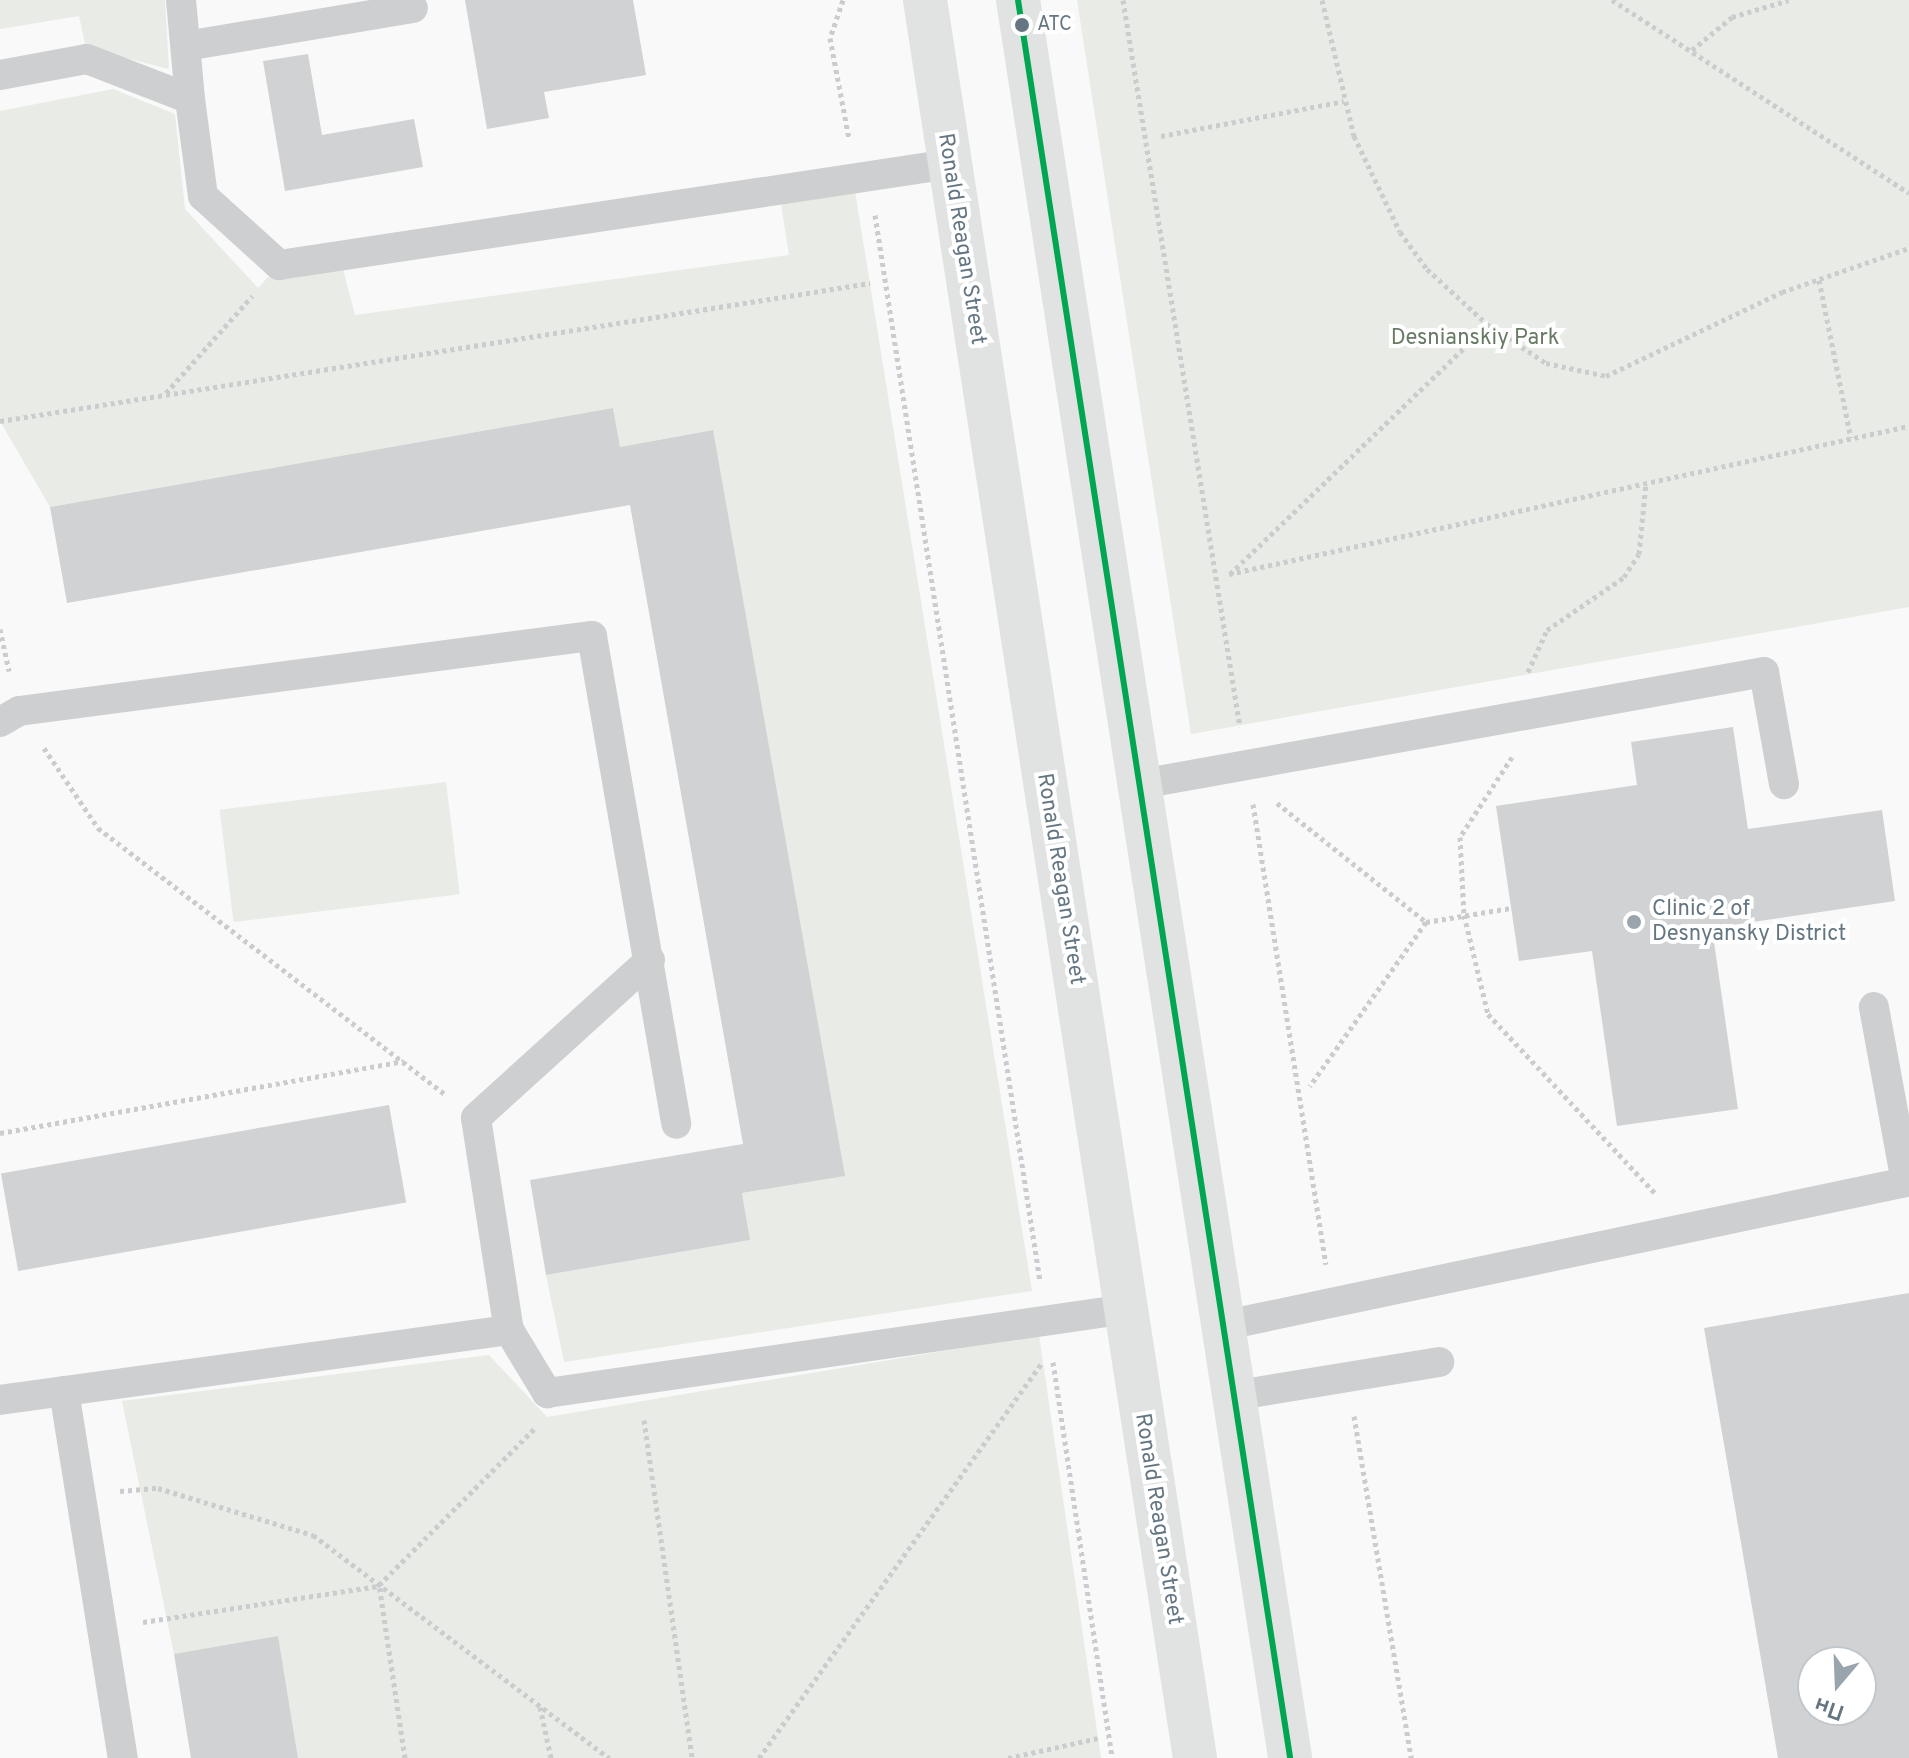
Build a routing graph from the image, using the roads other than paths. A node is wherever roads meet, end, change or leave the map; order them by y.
1 (181, 0) edge
2 (925, 0) edge
3 (1018, 0) edge
4 (413, 8) dead end
5 (186, 46) junction
6 (0, 75) edge
7 (190, 99) junction
8 (950, 164) junction
9 (9, 716) edge
10 (1141, 784) junction
11 (1784, 784) dead end
12 (650, 960) junction
13 (1874, 1007) dead end
14 (676, 1124) dead end
15 (1126, 1309) junction
16 (1226, 1325) junction
17 (509, 1330) junction
18 (1439, 1362) dead end
19 (64, 1391) junction
20 (1238, 1395) junction
21 (0, 1400) edge
22 (123, 1758) edge
23 (1195, 1758) edge
24 (1290, 1758) edge

1 - 5 lane
2 - 8 main road, Ronald Reagan Street
3 - 10 main road
4 - 5 lane
5 - 7 lane
6 - 7 lane
7 - 8 lane
8 - 15 main road, Ronald Reagan Street
9 - 12 lane
10 - 11 lane
10 - 16 main road
12 - 14 lane
12 - 17 lane
13 - 16 lane
15 - 17 lane
15 - 23 main road, Ronald Reagan Street
16 - 20 main road
17 - 19 lane
18 - 20 lane
19 - 21 lane
19 - 22 lane
20 - 24 main road

